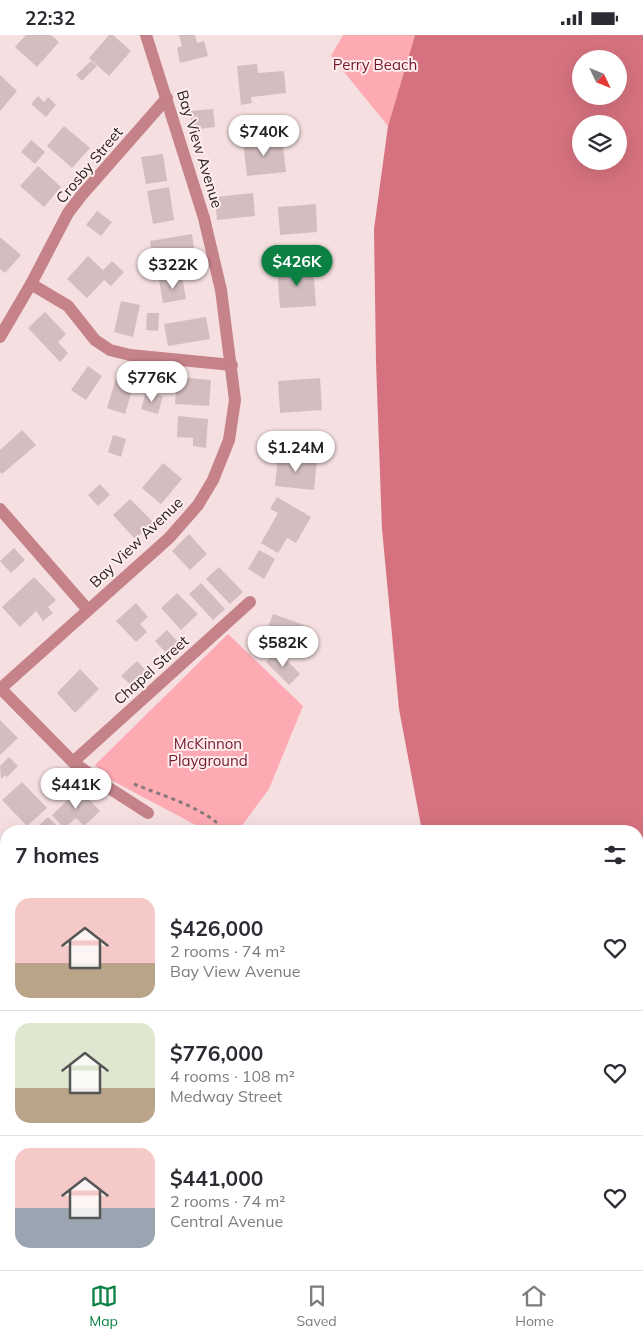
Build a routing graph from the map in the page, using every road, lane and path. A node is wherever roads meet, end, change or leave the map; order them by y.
1 (146, 35) edge
2 (167, 98) junction
3 (32, 284) junction
4 (0, 337) edge
5 (232, 365) junction
6 (0, 509) edge
7 (250, 602) dead end
8 (88, 611) junction
9 (0, 689) edge
10 (73, 762) junction
11 (126, 781) dead end
12 (148, 813) dead end
13 (219, 825) edge

1 - 2 street, Bay View Avenue
2 - 3 street, Crosby Street
2 - 5 street, Bay View Avenue
3 - 4 street, Crosby Street
3 - 5 street
5 - 8 street, Bay View Avenue
6 - 8 street
7 - 10 street, Chapel Street
8 - 9 street, Bay View Avenue
9 - 10 street
10 - 12 street
11 - 13 path

